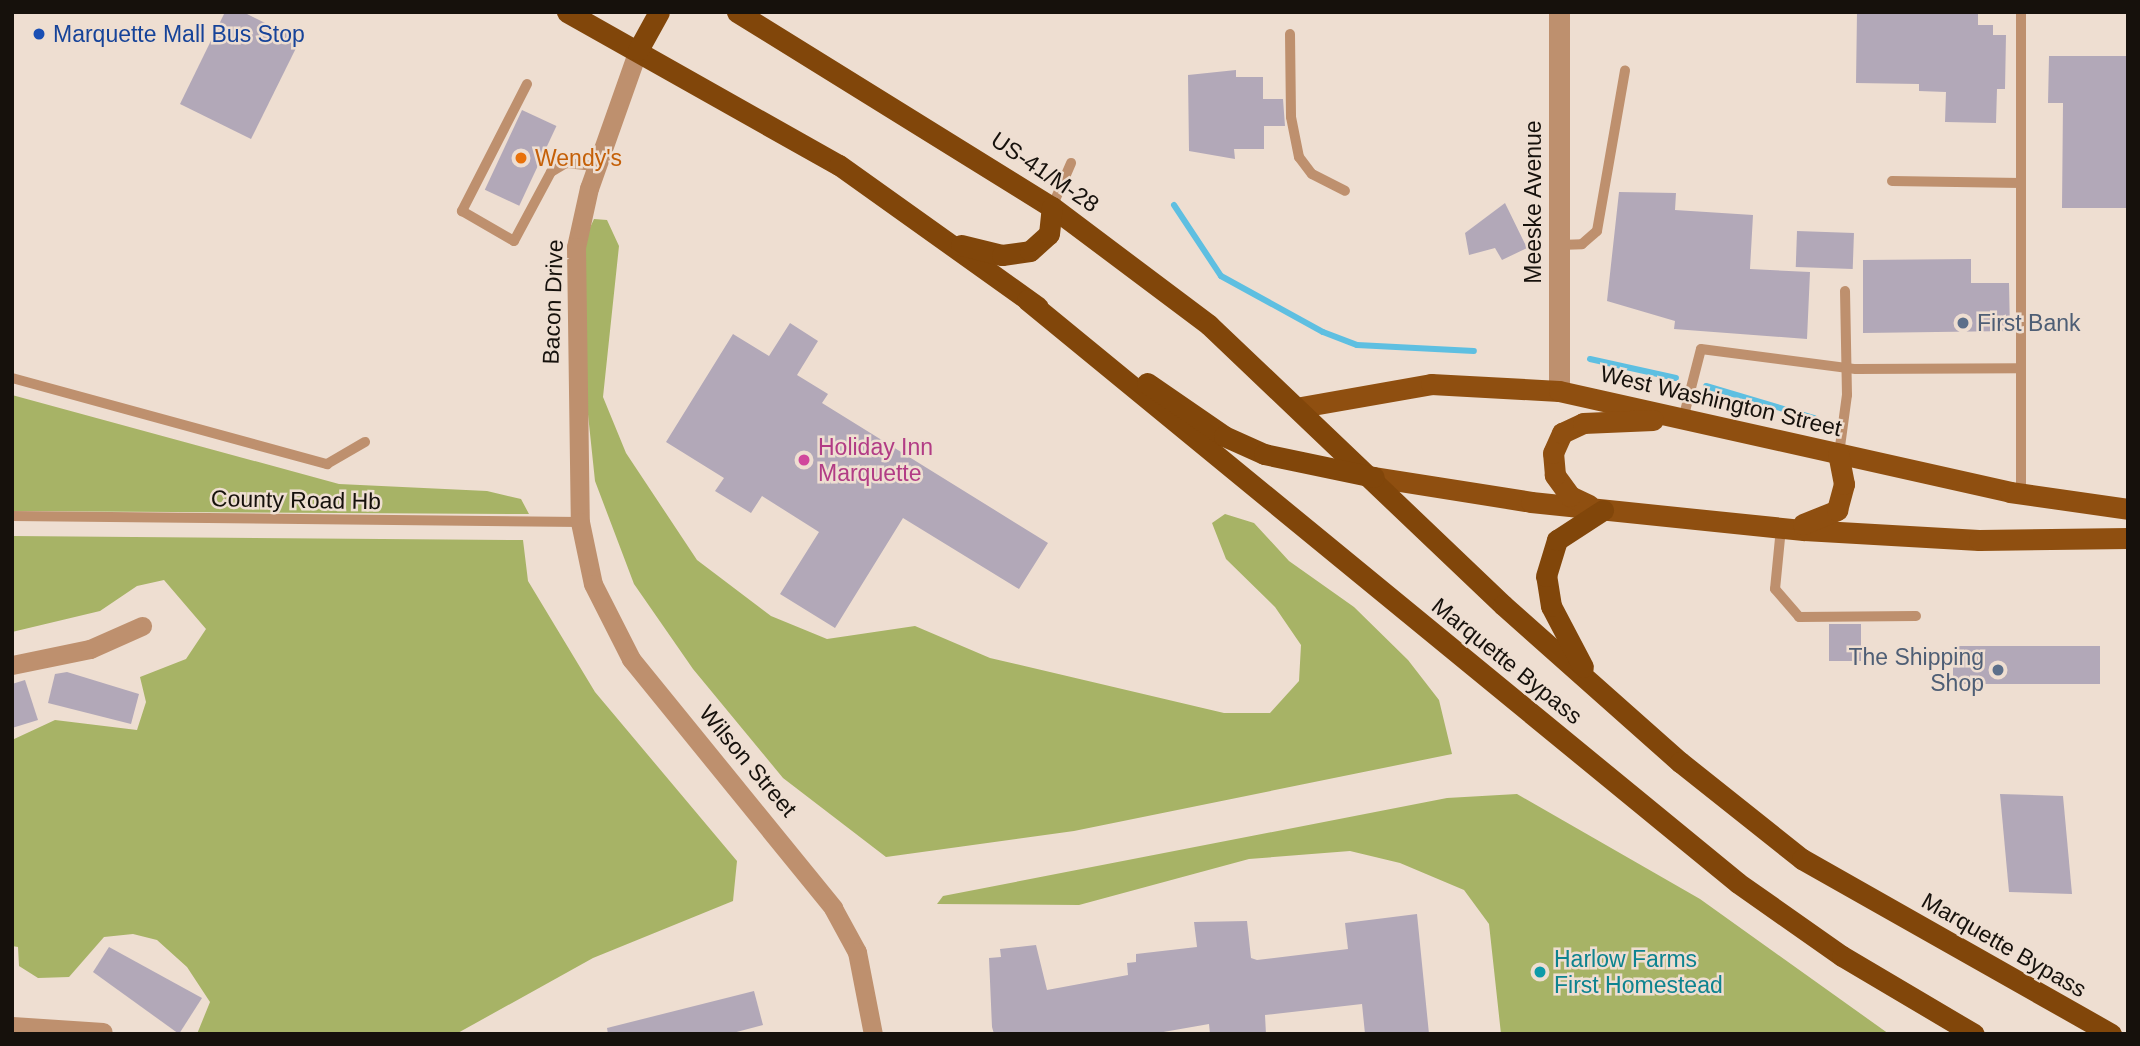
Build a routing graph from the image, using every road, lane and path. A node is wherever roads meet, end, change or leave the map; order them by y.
1 (567, 12) edge
2 (659, 12) edge
3 (737, 12) edge
4 (1559, 12) edge
5 (2021, 12) edge
6 (1290, 34) dead end
7 (638, 50) junction
8 (1625, 70) dead end
9 (527, 84) dead end
10 (1071, 163) dead end
11 (597, 166) junction
12 (1892, 181) dead end
13 (2021, 183) junction
14 (1345, 191) dead end
15 (1052, 207) junction
16 (945, 241) junction
17 (1559, 245) junction
18 (1845, 291) dead end
19 (1027, 300) junction
20 (1844, 367) junction
21 (2021, 368) junction
22 (12, 378) edge
23 (1559, 391) junction
24 (1301, 407) junction
25 (1683, 419) junction
26 (365, 442) dead end
27 (1839, 454) junction
28 (1374, 477) junction
29 (2021, 494) junction
30 (2128, 509) edge
31 (1603, 510) junction
32 (12, 516) edge
33 (580, 522) junction
34 (1780, 528) junction
35 (2128, 538) edge
36 (1916, 616) dead end
37 (142, 626) dead end
38 (12, 664) edge
39 (1591, 681) junction
40 (12, 1026) edge
41 (103, 1032) edge
42 (873, 1034) edge
43 (1974, 1034) edge
44 (2111, 1034) edge

1 - 7 highway
2 - 7 highway
3 - 15 highway, US-41/M-28
4 - 17 street, Meeske Avenue
5 - 13 lane
6 - 14 lane
7 - 11 street, Bacon Drive
7 - 16 highway
8 - 17 lane
9 - 11 lane
10 - 15 lane
11 - 33 street, Bacon Drive
12 - 13 lane
13 - 21 lane
15 - 16 highway
15 - 24 highway, US-41/M-28
16 - 19 highway
17 - 23 street, Meeske Avenue
18 - 20 lane
19 - 28 highway
19 - 43 highway, Marquette Bypass
20 - 21 lane
20 - 25 lane
20 - 27 lane
21 - 29 lane
22 - 26 lane
23 - 24 main road, West Washington Street
23 - 25 main road, West Washington Street
24 - 28 highway, Marquette Bypass
25 - 27 main road, West Washington Street
25 - 31 main road
27 - 29 main road, West Washington Street
27 - 34 main road
28 - 31 main road
28 - 39 highway, Marquette Bypass
29 - 30 main road, West Washington Street
31 - 34 main road
31 - 39 highway
32 - 33 lane, County Road Hb
33 - 42 street, Wilson Street
34 - 35 main road
34 - 36 lane
37 - 38 street
39 - 44 highway, Marquette Bypass
40 - 41 street

